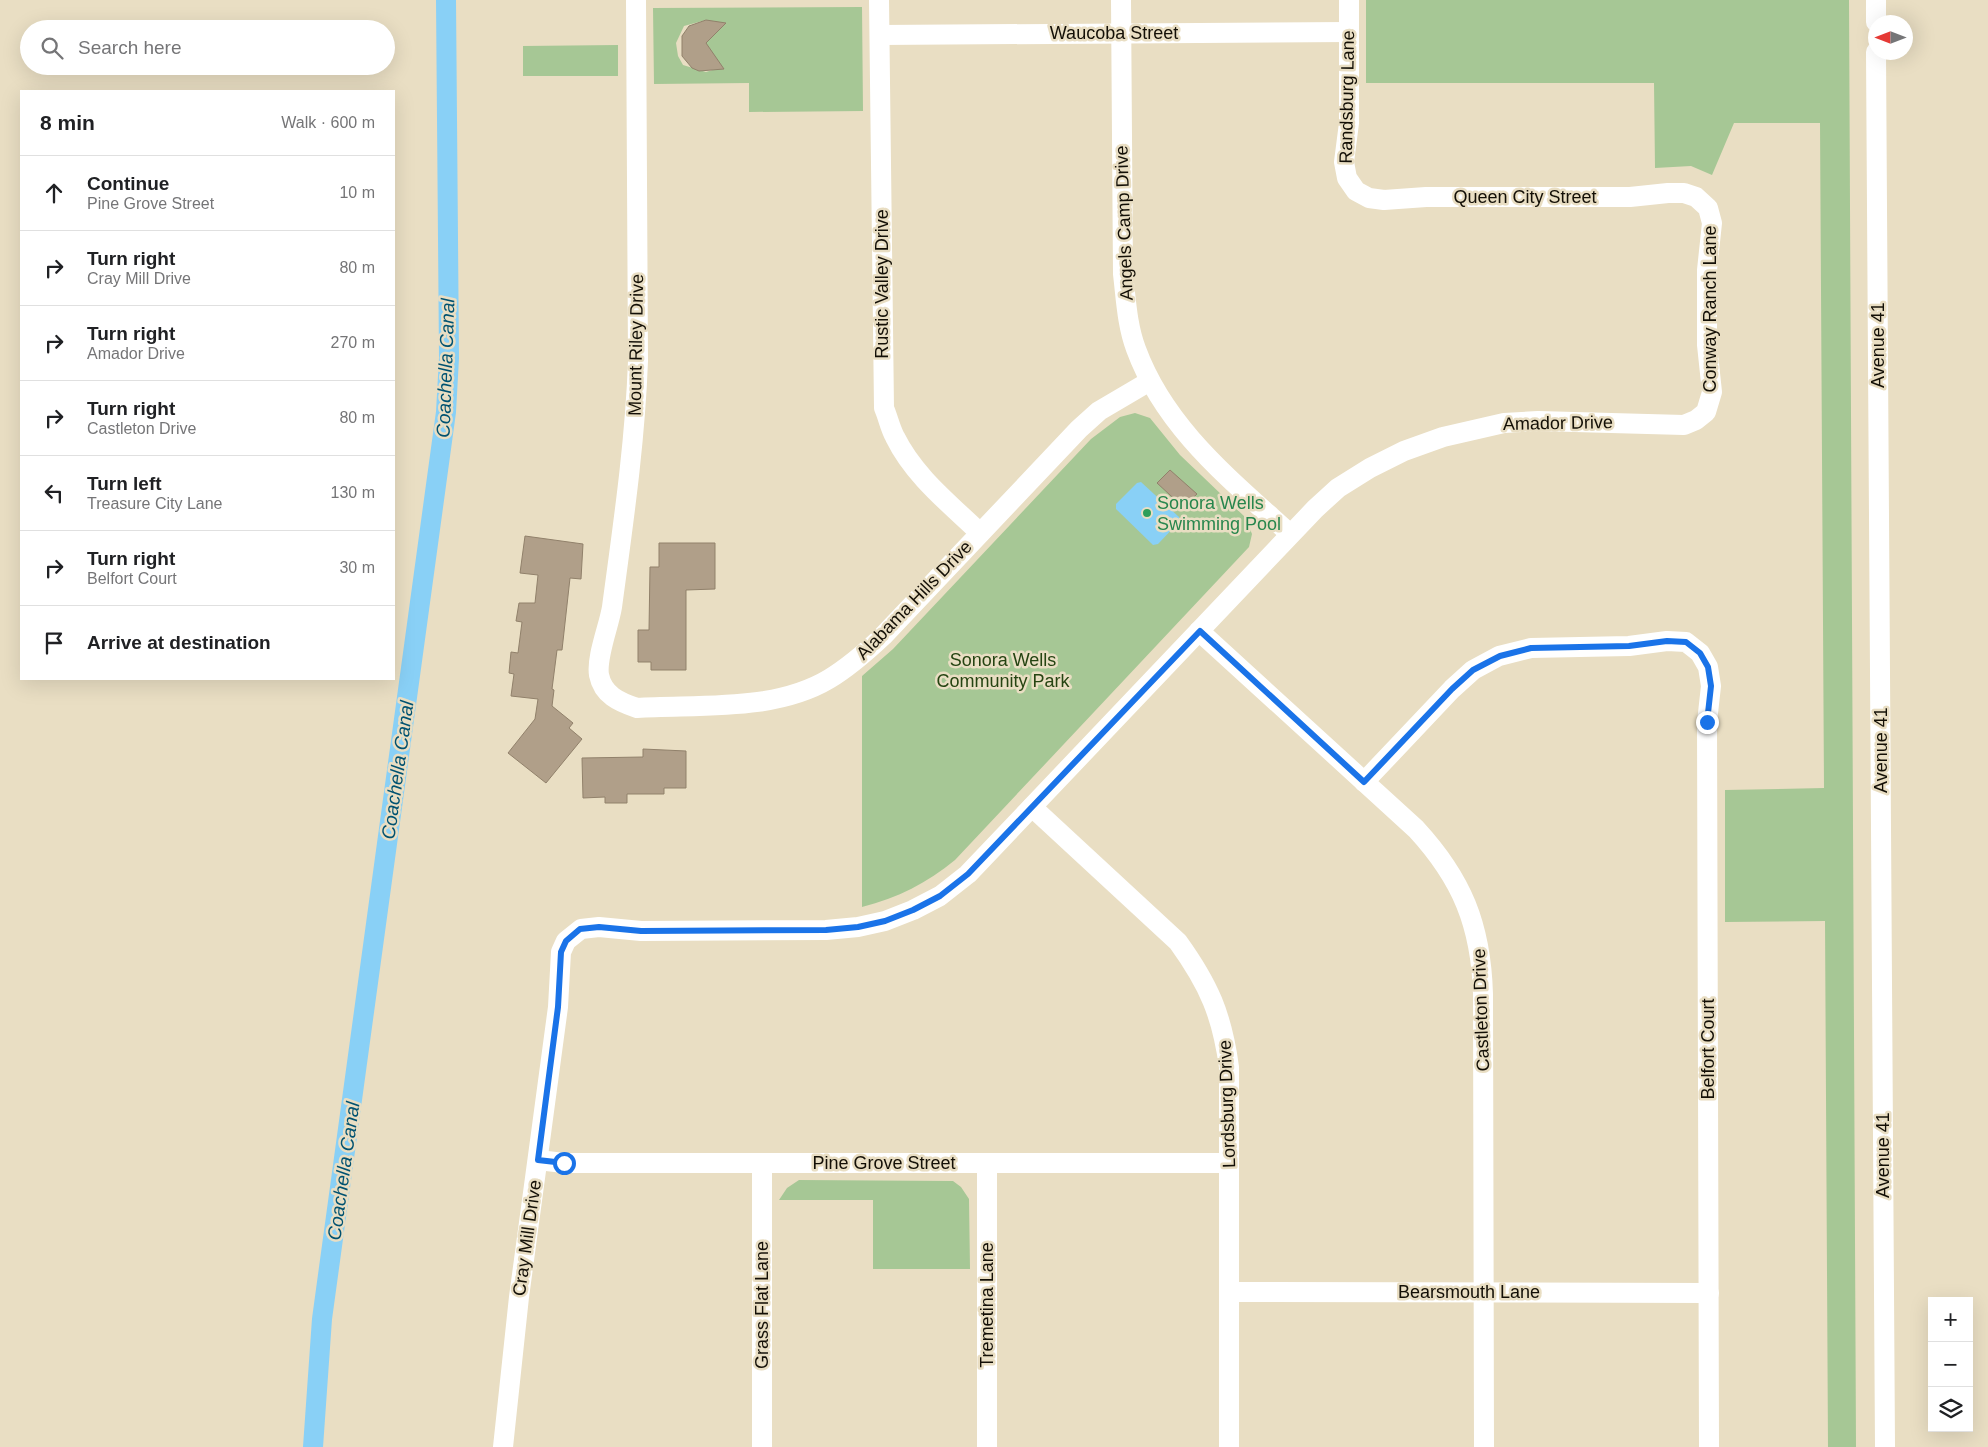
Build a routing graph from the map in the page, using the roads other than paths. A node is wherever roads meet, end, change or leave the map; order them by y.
1 (636, 0) edge
2 (880, 0) edge
3 (1122, 0) edge
4 (1348, 0) edge
5 (1876, 0) edge
6 (1876, 15) edge
7 (1348, 32) junction
8 (1121, 33) junction
9 (880, 34) junction
10 (1876, 60) edge
11 (1356, 191) joint
12 (1696, 197) joint
13 (1150, 381) junction
14 (1696, 420) joint
15 (980, 533) junction
16 (1290, 534) junction
17 (1200, 631) junction
18 (603, 686) joint
19 (1364, 782) junction
20 (1032, 807) junction
21 (566, 941) joint
22 (538, 1160) junction
23 (762, 1163) junction
24 (988, 1163) junction
25 (1229, 1163) junction
26 (1229, 1292) junction
27 (1484, 1293) junction
28 (1709, 1293) junction
29 (503, 1447) edge
30 (762, 1447) edge
31 (987, 1447) edge
32 (1229, 1447) edge
33 (1484, 1447) edge
34 (1709, 1447) edge
35 (1885, 1447) edge

1 - 18 street, Mount Riley Drive
2 - 9 street, Rustic Valley Drive
3 - 8 street, Angels Camp Drive
4 - 7 street, Randsburg Lane
5 - 6 street
7 - 8 street, Waucoba Street
7 - 11 street, Randsburg Lane
8 - 9 street, Waucoba Street
8 - 13 street, Angels Camp Drive
9 - 15 street, Rustic Valley Drive
10 - 35 street, Avenue 41
11 - 12 street, Queen City Street
12 - 14 street, Conway Ranch Lane
13 - 15 street, Alabama Hills Drive
13 - 16 street, Angels Camp Drive
14 - 16 street, Amador Drive
15 - 18 street, Alabama Hills Drive
16 - 17 street, Amador Drive
17 - 19 street, Castleton Drive
17 - 20 street, Amador Drive
19 - 27 street, Castleton Drive
19 - 28 street, Belfort Court
20 - 21 street, Amador Drive
20 - 25 street, Lordsburg Drive
21 - 22 street, Cray Mill Drive
22 - 23 street, Pine Grove Street
22 - 29 street, Cray Mill Drive
23 - 24 street, Pine Grove Street
23 - 30 street, Grass Flat Lane
24 - 25 street, Pine Grove Street
24 - 31 street, Tremetina Lane
25 - 26 street, Lordsburg Drive
26 - 27 street, Bearsmouth Lane
26 - 32 street, Lordsburg Drive
27 - 28 street, Bearsmouth Lane
27 - 33 street, Castleton Drive
28 - 34 street, Belfort Court

